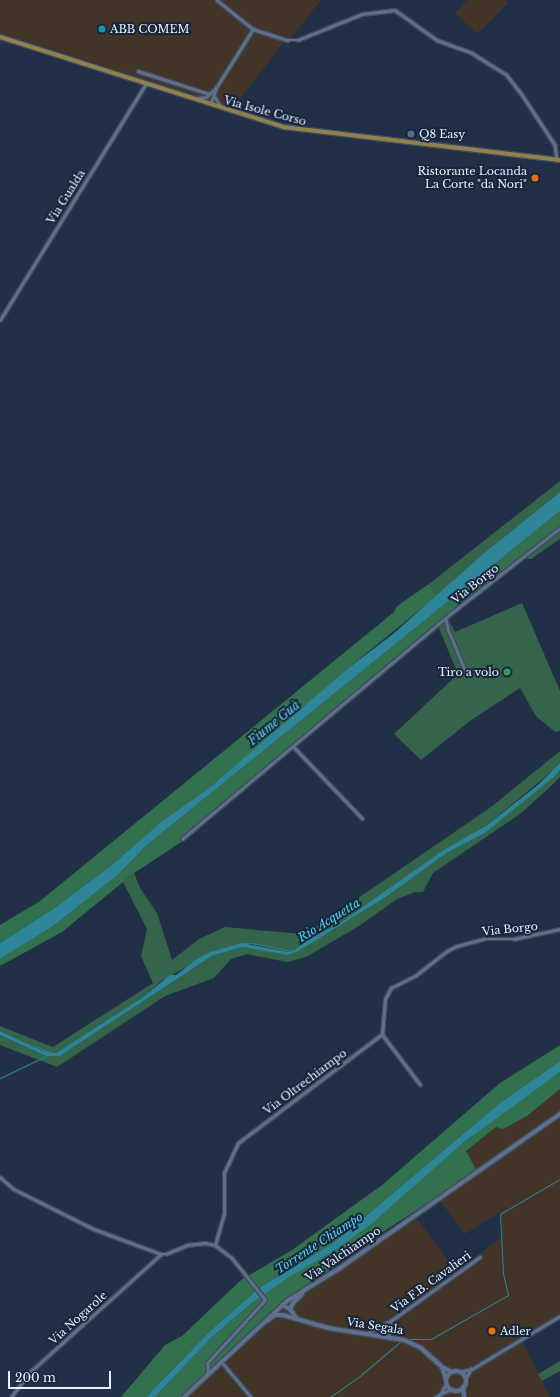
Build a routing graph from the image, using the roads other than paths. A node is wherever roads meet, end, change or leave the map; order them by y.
1 (217, 0) edge
2 (252, 29) junction
3 (0, 37) edge
4 (138, 71) dead end
5 (146, 83) junction
6 (216, 88) junction
7 (209, 94) junction
8 (215, 97) junction
9 (189, 98) junction
10 (209, 105) junction
11 (233, 112) junction
12 (558, 160) edge
13 (0, 320) edge
14 (560, 528) edge
15 (446, 618) junction
16 (466, 672) dead end
17 (293, 746) junction
18 (362, 818) dead end
19 (182, 839) dead end
20 (560, 929) edge
21 (382, 1034) junction
22 (420, 1084) dead end
23 (560, 1114) edge
24 (0, 1177) edge
25 (215, 1245) junction
26 (161, 1254) junction
27 (480, 1257) dead end
28 (311, 1286) junction
29 (282, 1305) junction
30 (290, 1309) junction
31 (286, 1316) junction
32 (560, 1316) edge
33 (297, 1320) junction
34 (392, 1320) junction
35 (255, 1329) junction
36 (367, 1333) junction
37 (388, 1336) junction
38 (220, 1361) junction
39 (442, 1366) junction
40 (472, 1369) junction
41 (452, 1372) junction
42 (460, 1372) junction
43 (208, 1374) junction
44 (465, 1379) junction
45 (446, 1381) junction
46 (463, 1387) junction
47 (451, 1389) junction
48 (457, 1390) junction
49 (440, 1393) junction
50 (11, 1397) edge
51 (184, 1397) edge
52 (251, 1397) edge
53 (435, 1397) edge
54 (464, 1397) edge

1 - 2 street
2 - 6 street
2 - 12 street
3 - 5 main road, Via Isole Corso
4 - 7 street
5 - 9 main road, Via Isole Corso
5 - 13 street, Via Gualda
6 - 7 street
6 - 8 street
7 - 9 street
7 - 10 street
8 - 10 street
8 - 11 street
9 - 10 main road, Via Isole Corso
10 - 11 main road, Via Isole Corso
11 - 12 main road, Via Isole Corso
14 - 15 street, Via Borgo
15 - 16 street, Via Borgo
15 - 17 street
17 - 18 street
17 - 19 street
20 - 21 street, Via Borgo
21 - 22 street
21 - 25 street, Via Oltrechiampo
23 - 28 main road, Via Valchiampo
24 - 26 street
25 - 26 street, Via Nogarole
25 - 43 street
26 - 50 street, Via Nogarole
27 - 34 street, Via F.B. Cavalieri
28 - 29 main road, Via Valchiampo
28 - 30 main road
29 - 30 main road
29 - 31 main road
29 - 35 main road, Via Valchiampo
30 - 33 main road
31 - 33 main road, Via Segala
31 - 35 main road
32 - 40 street
33 - 36 main road, Via Segala
34 - 36 street, Via F.B. Cavalieri
34 - 37 street, Via F.B. Cavalieri
35 - 38 main road, Via Valchiampo
36 - 37 main road, Via Segala
37 - 39 main road, Via Segala
38 - 43 main road, Via Valchiampo
38 - 52 street
39 - 41 main road, Via Segala
39 - 45 main road
40 - 42 street
40 - 44 street
41 - 42 main road
41 - 45 main road
42 - 44 main road
43 - 51 main road, Via Valchiampo
44 - 46 main road
45 - 47 main road
45 - 49 street
46 - 48 main road
46 - 54 main road
47 - 48 main road
47 - 49 street
48 - 54 main road
49 - 53 street

